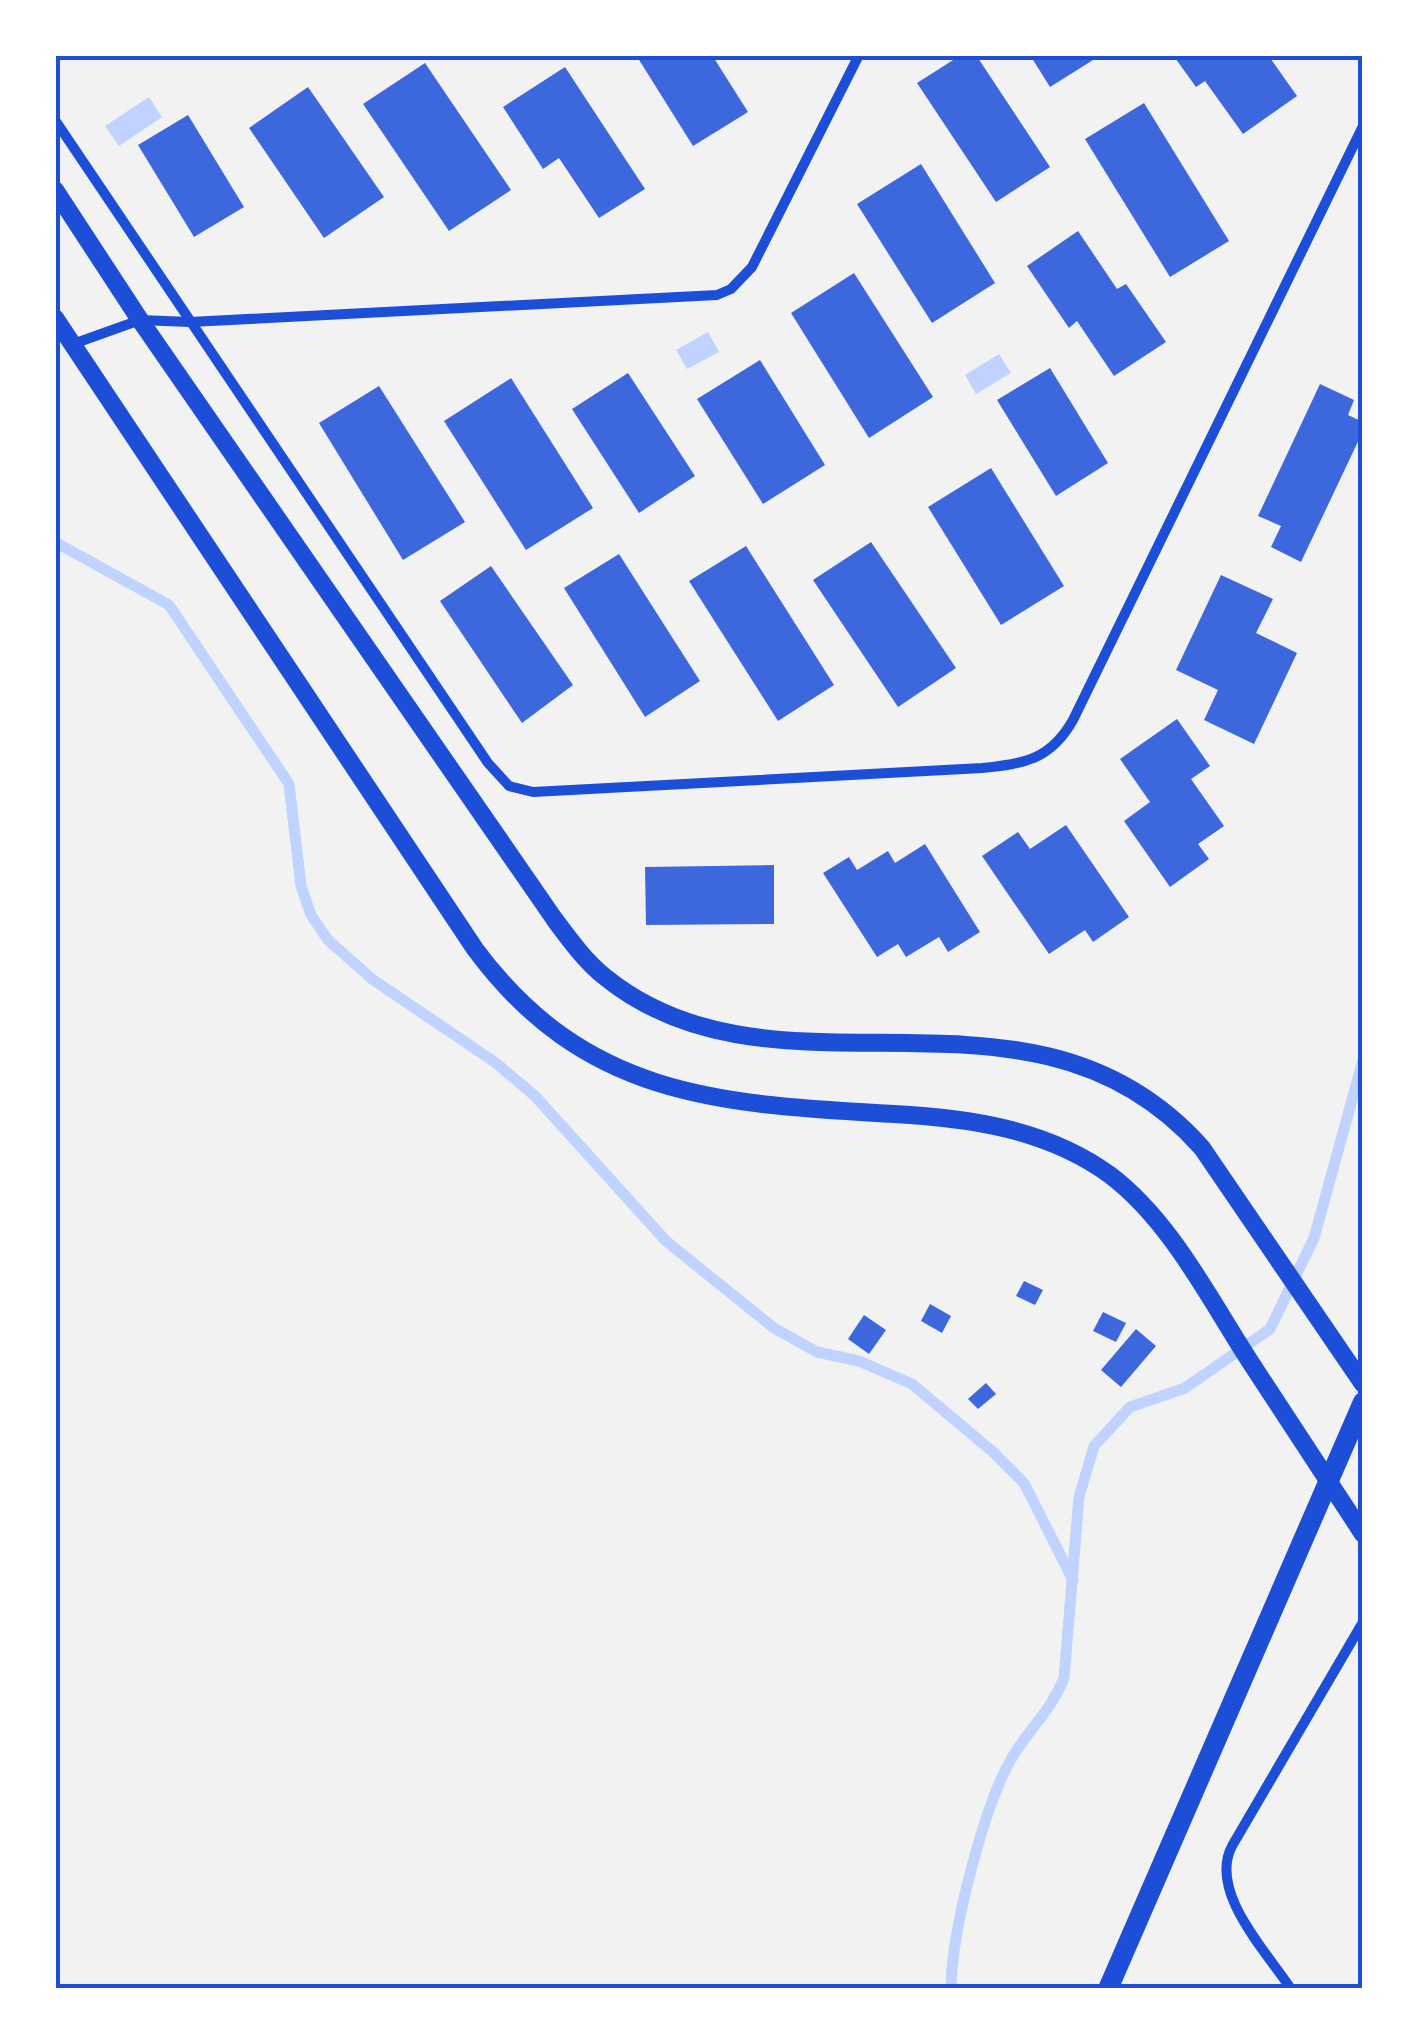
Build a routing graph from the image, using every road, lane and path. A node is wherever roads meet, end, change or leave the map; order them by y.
1 (859, 55) edge
2 (55, 120) edge
3 (1363, 126) edge
4 (55, 190) edge
5 (55, 318) edge
6 (140, 320) junction
7 (190, 322) junction
8 (72, 344) junction
9 (1363, 1384) edge
10 (1363, 1402) edge
11 (1363, 1534) edge
12 (1363, 1622) edge
13 (1108, 1989) edge
14 (1291, 1989) edge

1 - 7 street
2 - 7 street
3 - 7 street
4 - 6 street
5 - 8 street
6 - 7 street
6 - 8 street
6 - 9 street
8 - 11 street
10 - 13 main road
12 - 14 street

